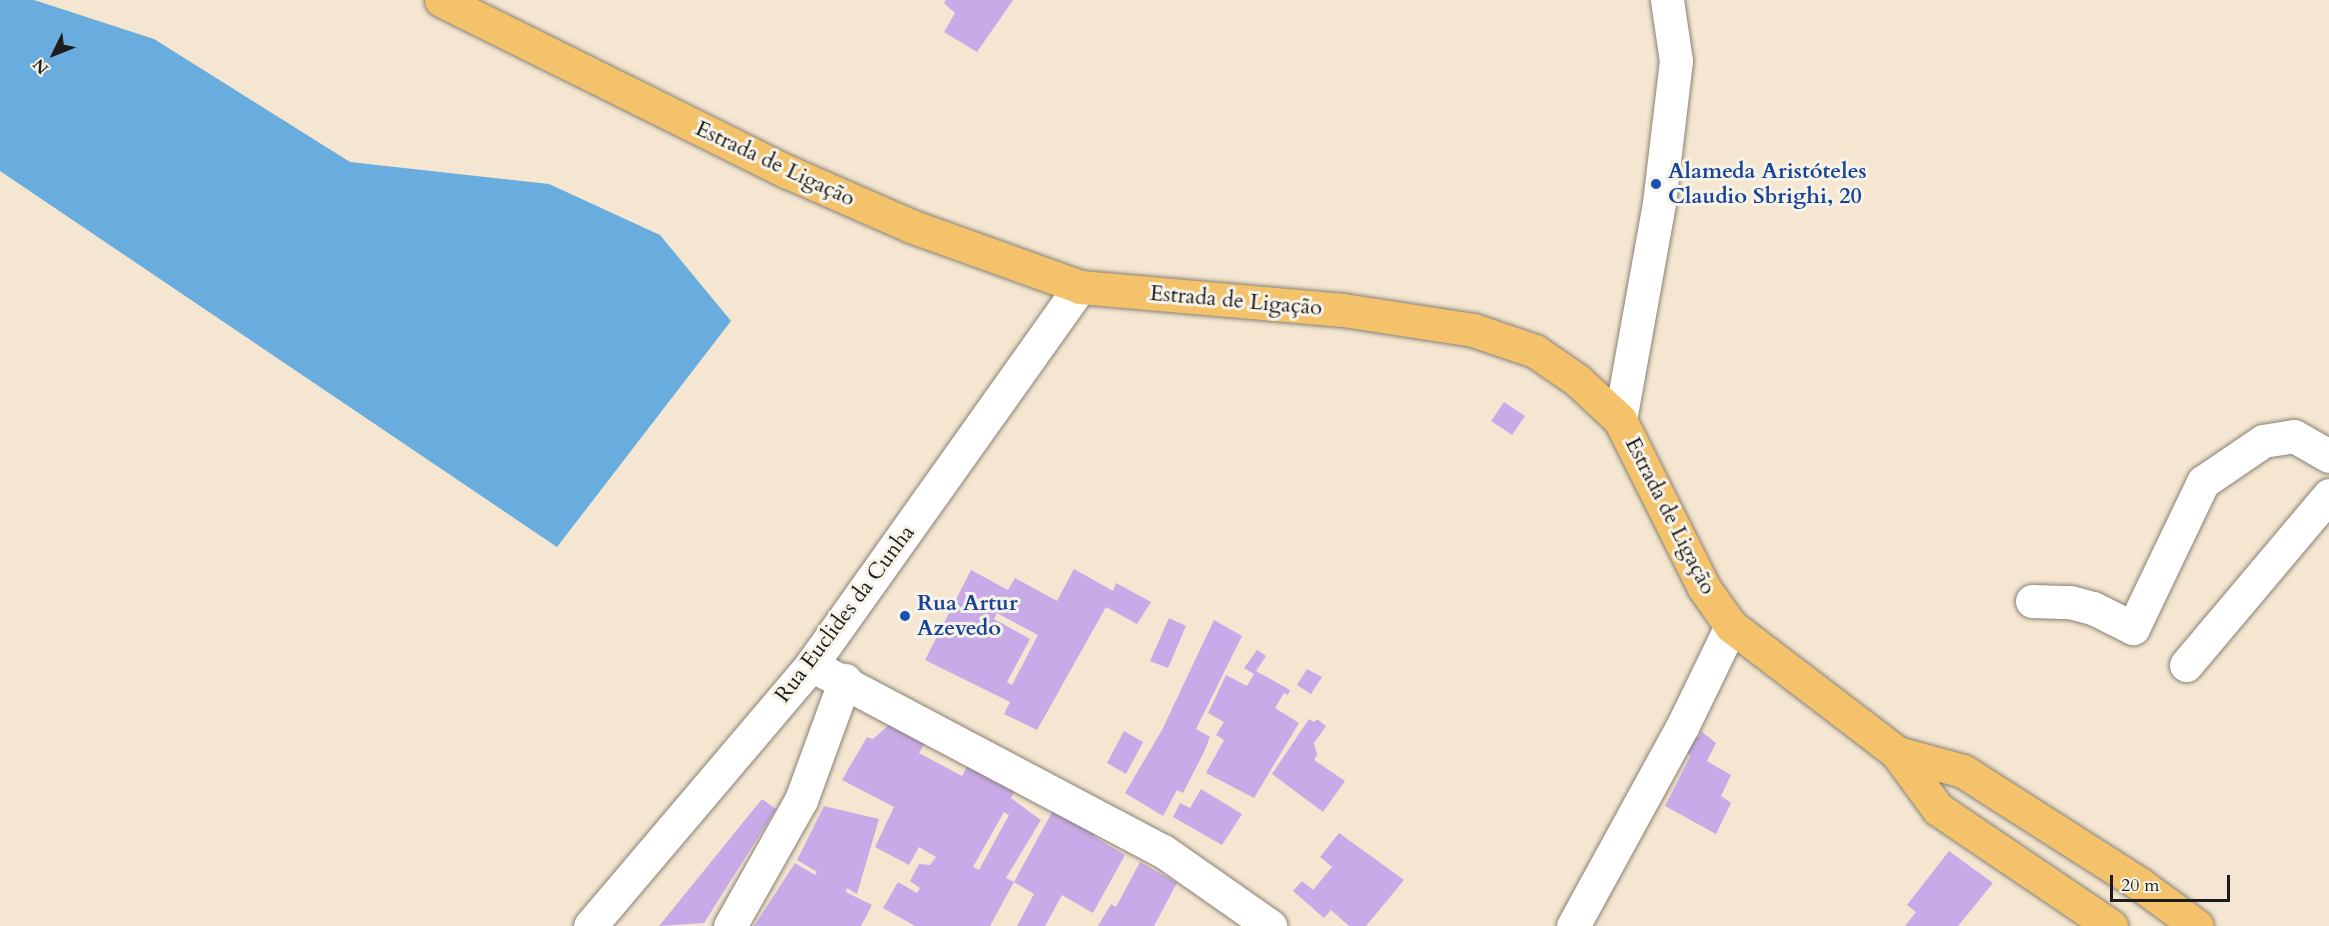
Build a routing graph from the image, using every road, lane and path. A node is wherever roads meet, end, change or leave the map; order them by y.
1 (441, 0) edge
2 (1667, 0) edge
3 (1080, 287) junction
4 (1620, 420) junction
5 (2329, 456) edge
6 (2329, 495) edge
7 (2032, 601) dead end
8 (1731, 626) junction
9 (811, 665) junction
10 (2186, 665) dead end
11 (845, 680) junction
12 (1897, 753) junction
13 (590, 926) edge
14 (730, 926) edge
15 (1270, 926) edge
16 (1573, 926) edge
17 (2111, 926) edge
18 (2198, 926) edge

1 - 3 main road, Estrada de Ligação
2 - 4 street
3 - 4 main road, Estrada de Ligação
3 - 9 street, Rua Euclides da Cunha
4 - 8 main road, Estrada de Ligação
5 - 7 street
6 - 10 street
8 - 12 main road, Estrada de Ligação
8 - 16 street
9 - 11 street
9 - 13 street, Rua Euclides da Cunha
11 - 14 street
11 - 15 street
12 - 17 main road, Estrada de Ligação
12 - 18 main road, Estrada de Ligação

